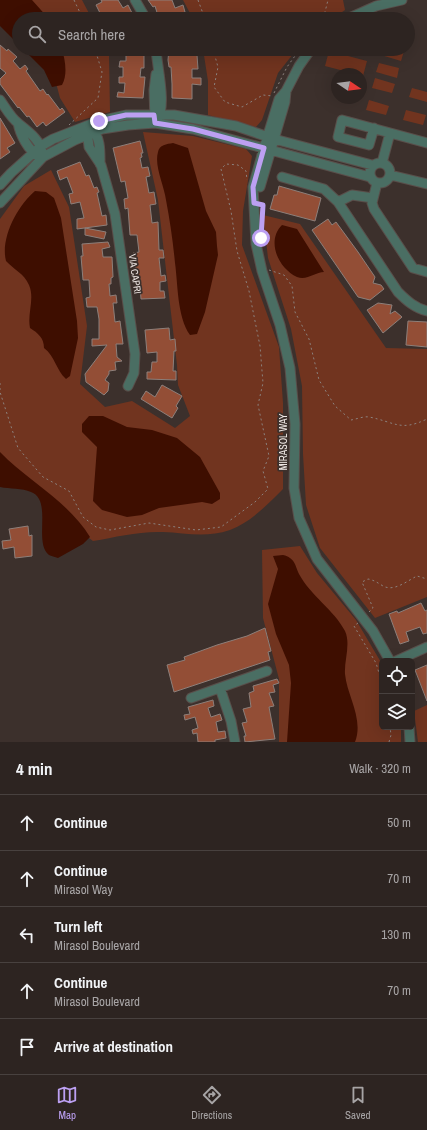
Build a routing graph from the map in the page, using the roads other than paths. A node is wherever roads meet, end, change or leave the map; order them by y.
1 (136, 0) edge
2 (402, 0) edge
3 (391, 1) edge
4 (142, 12) edge
5 (360, 12) edge
6 (157, 56) edge
7 (307, 56) edge
8 (0, 100) edge
9 (157, 118) junction
10 (18, 123) junction
11 (86, 126) junction
12 (374, 128) dead end
13 (390, 133) junction
14 (92, 134) junction
15 (271, 138) junction
16 (427, 143) edge
17 (41, 146) junction
18 (267, 149) junction
19 (34, 153) junction
20 (43, 157) junction
21 (382, 163) junction
22 (372, 166) junction
23 (390, 175) junction
24 (370, 176) junction
25 (282, 177) dead end
26 (377, 183) junction
27 (427, 184) edge
28 (0, 185) edge
29 (374, 198) junction
30 (338, 202) junction
31 (0, 203) edge
32 (427, 272) edge
33 (427, 311) edge
34 (128, 386) dead end
35 (427, 647) edge
36 (388, 658) edge
37 (403, 658) edge
38 (267, 671) dead end
39 (220, 688) junction
40 (191, 698) dead end
41 (409, 730) edge
42 (235, 742) edge
43 (410, 742) edge

1 - 4 street
2 - 3 street
3 - 5 street
6 - 9 street
7 - 15 street, MIRASOL WAY
8 - 10 street
9 - 11 street
9 - 14 street
9 - 15 street
9 - 18 street
10 - 17 street
10 - 19 street
11 - 14 street
11 - 17 street
12 - 13 street
13 - 16 street
13 - 21 street
14 - 20 street
14 - 34 street, VIA CAPRI
15 - 18 street, MIRASOL WAY
15 - 22 street
17 - 19 street
17 - 20 street
18 - 24 street
18 - 36 street, MIRASOL WAY
19 - 20 street
19 - 28 street
20 - 31 street
21 - 22 street
21 - 23 street
22 - 24 street
23 - 26 street
23 - 27 street
24 - 26 street
25 - 30 street
26 - 29 street
29 - 30 street
29 - 32 street
30 - 33 street
35 - 37 street
38 - 39 street
39 - 40 street
39 - 42 street
41 - 43 street

